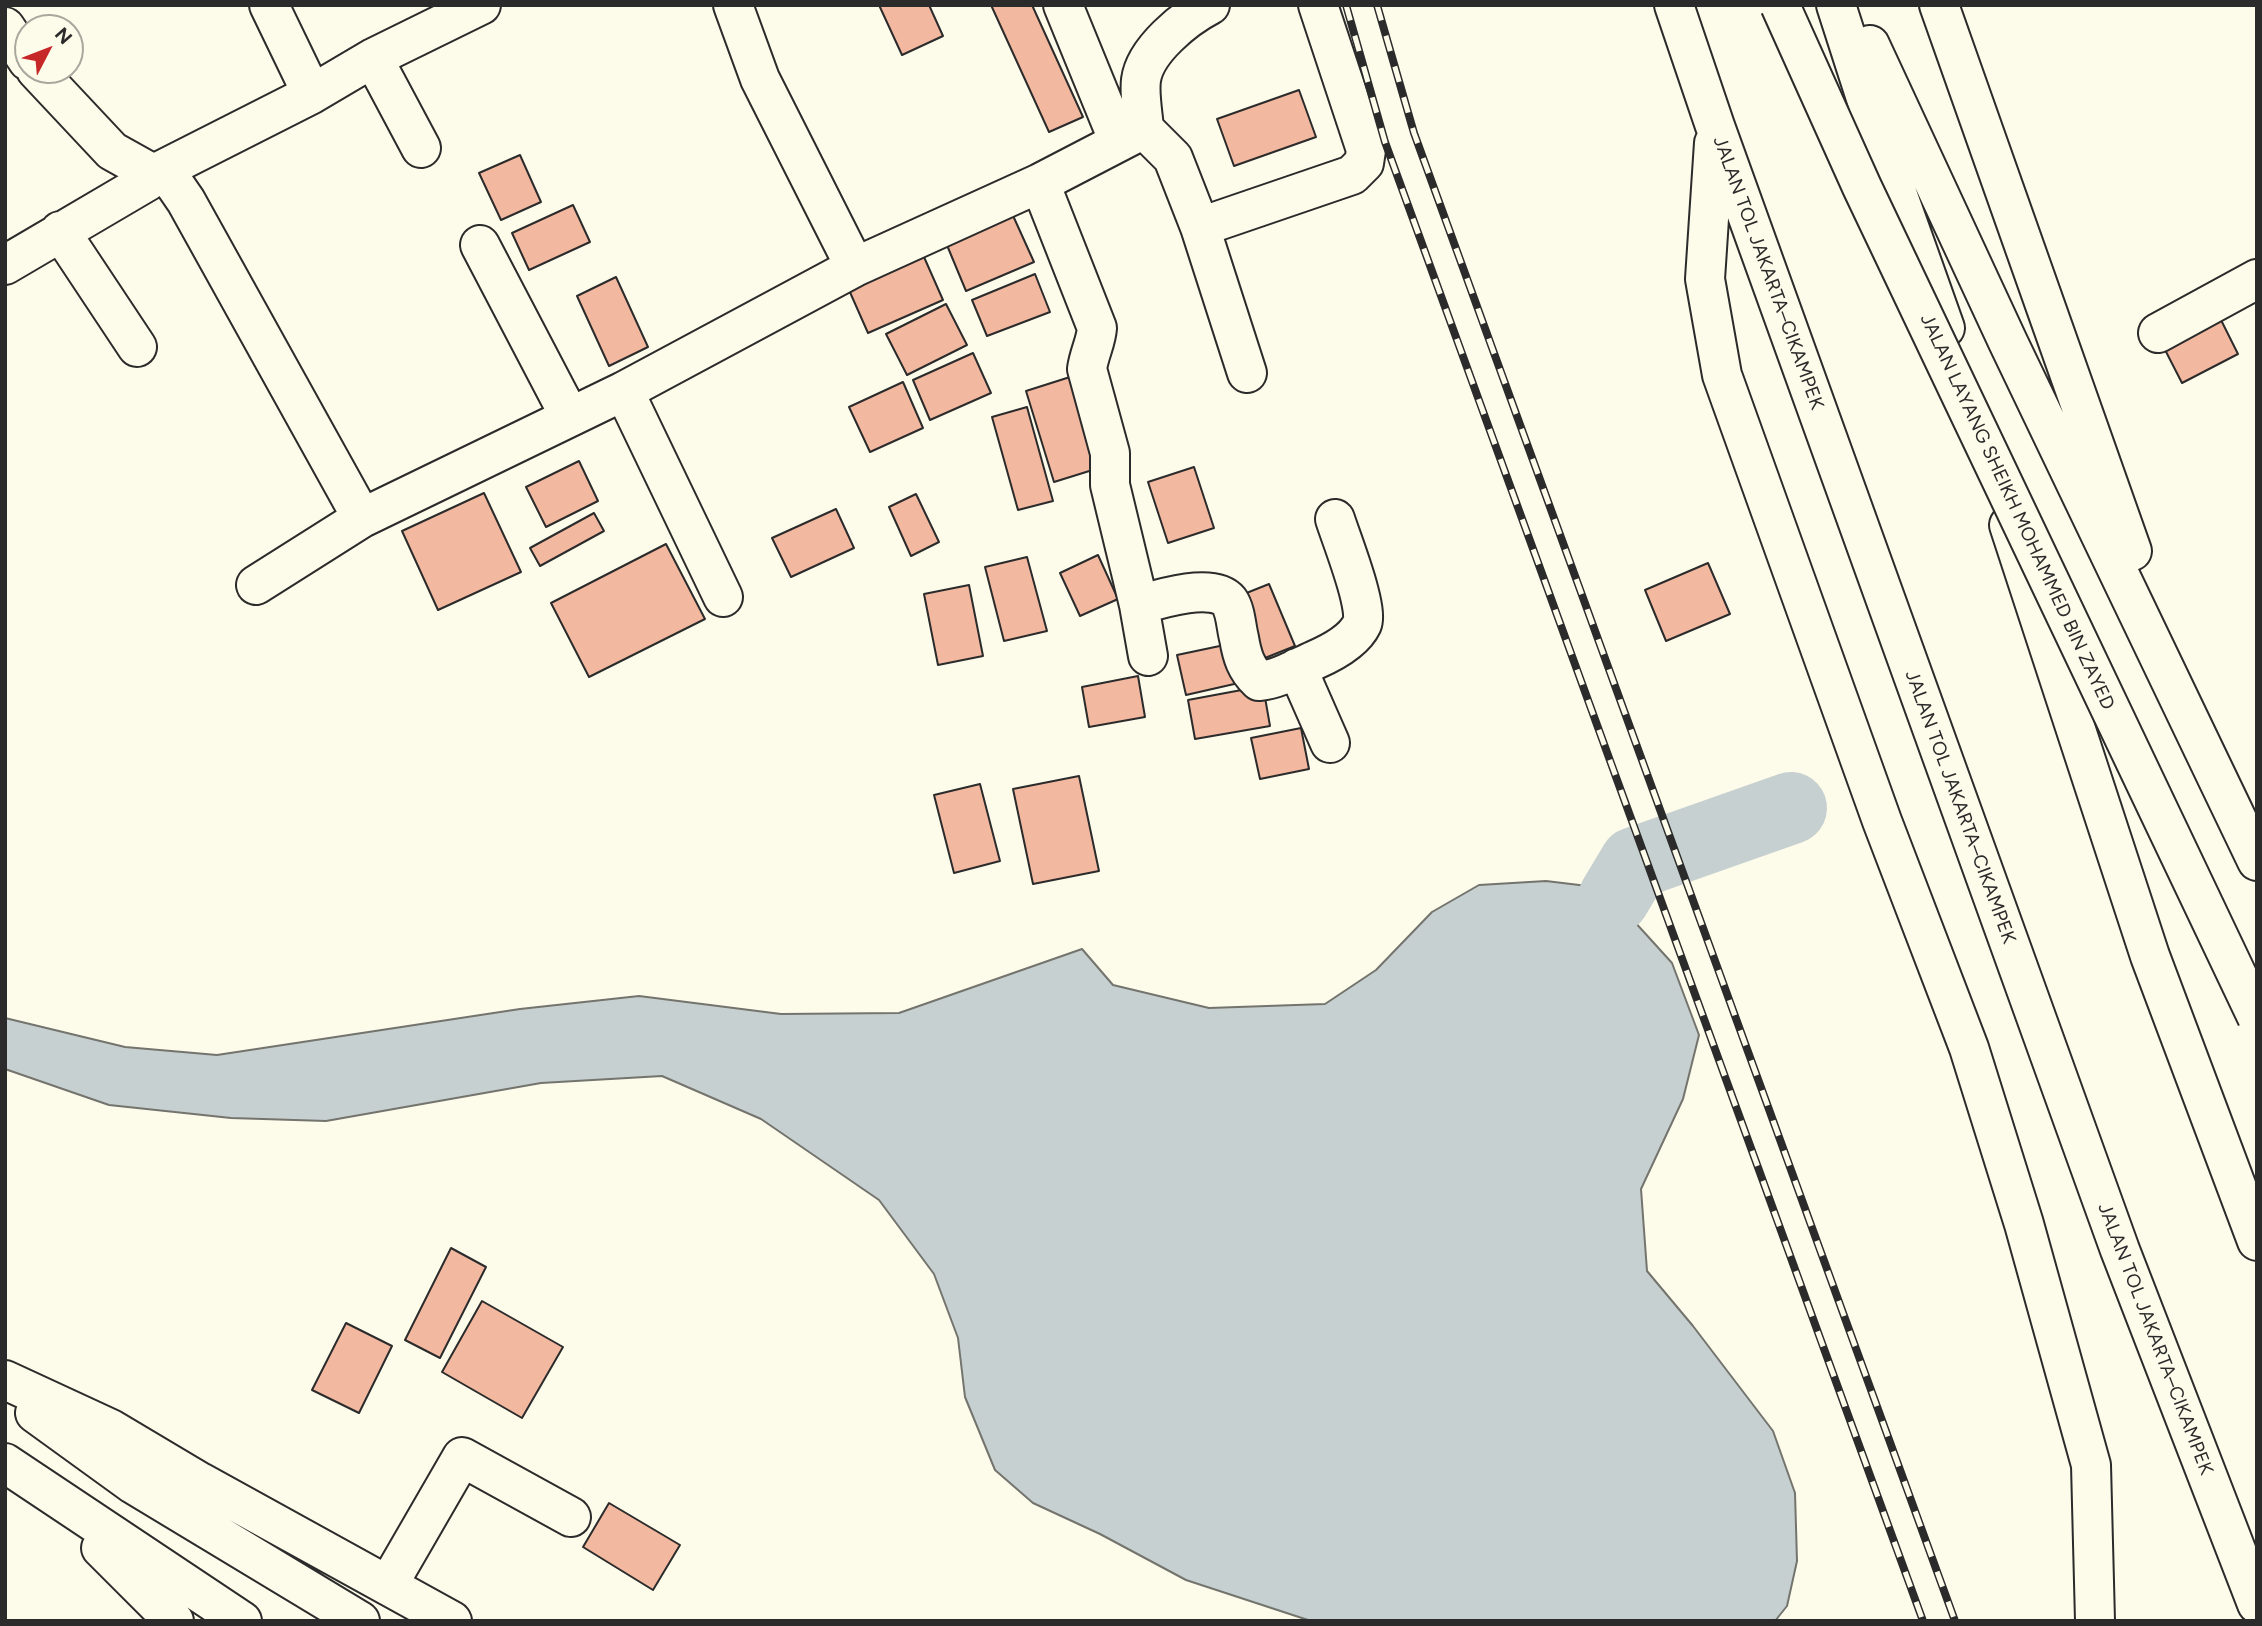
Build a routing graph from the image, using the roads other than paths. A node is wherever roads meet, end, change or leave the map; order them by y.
1 (268, 5) edge
2 (481, 5) edge
3 (733, 5) edge
4 (1063, 5) edge
5 (1210, 5) edge
6 (1318, 5) edge
7 (1674, 5) edge
8 (1780, 5) edge
9 (1836, 5) edge
10 (1852, 5) edge
11 (1939, 5) edge
12 (373, 58) junction
13 (49, 84) edge
14 (312, 94) junction
15 (1715, 126) junction
16 (1132, 136) junction
17 (421, 148) dead end
18 (160, 172) junction
19 (1040, 183) junction
20 (1200, 227) junction
21 (60, 231) junction
22 (481, 245) dead end
23 (5, 265) edge
24 (855, 267) junction
25 (2257, 279) edge
26 (2158, 333) dead end
27 (137, 347) dead end
28 (1247, 373) dead end
29 (624, 391) junction
30 (570, 416) junction
31 (362, 518) junction
32 (1335, 519) dead end
33 (256, 586) dead end
34 (723, 597) dead end
35 (1139, 605) junction
36 (1148, 656) dead end
37 (1297, 668) junction
38 (1330, 743) dead end
39 (2257, 845) edge
40 (2257, 861) edge
41 (2257, 1017) edge
42 (2257, 1241) edge
43 (5, 1380) edge
44 (5, 1391) edge
45 (5, 1463) edge
46 (42, 1489) junction
47 (571, 1517) dead end
48 (388, 1585) junction
49 (2257, 1604) edge
50 (174, 1621) edge
51 (242, 1621) edge
52 (360, 1621) edge
53 (452, 1621) edge
54 (2095, 1621) edge

1 - 14 main road
2 - 12 main road
3 - 24 main road
4 - 16 main road
5 - 16 main road
6 - 20 main road
7 - 15 main road, JALAN TOL JAKARTA–CIKAMPEK
8 - 41 main road, JALAN LAYANG SHEIKH MOHAMMED BIN ZAYED, bridge
9 - 42 main road
10 - 40 main road
11 - 39 main road
12 - 14 main road
12 - 17 main road
13 - 18 main road
14 - 18 main road
15 - 49 main road, JALAN TOL JAKARTA–CIKAMPEK
15 - 54 main road
16 - 19 main road
16 - 20 main road
18 - 21 main road
18 - 31 main road
19 - 24 main road
19 - 35 main road
20 - 28 main road
21 - 23 main road
21 - 27 main road
22 - 30 main road
24 - 29 main road
25 - 26 main road
29 - 30 main road
29 - 34 main road
30 - 31 main road
31 - 33 main road
32 - 37 main road
35 - 36 main road
35 - 37 main road
37 - 38 main road
43 - 48 main road
44 - 52 main road
45 - 46 main road
46 - 50 main road
46 - 51 main road
47 - 48 main road
48 - 53 main road

